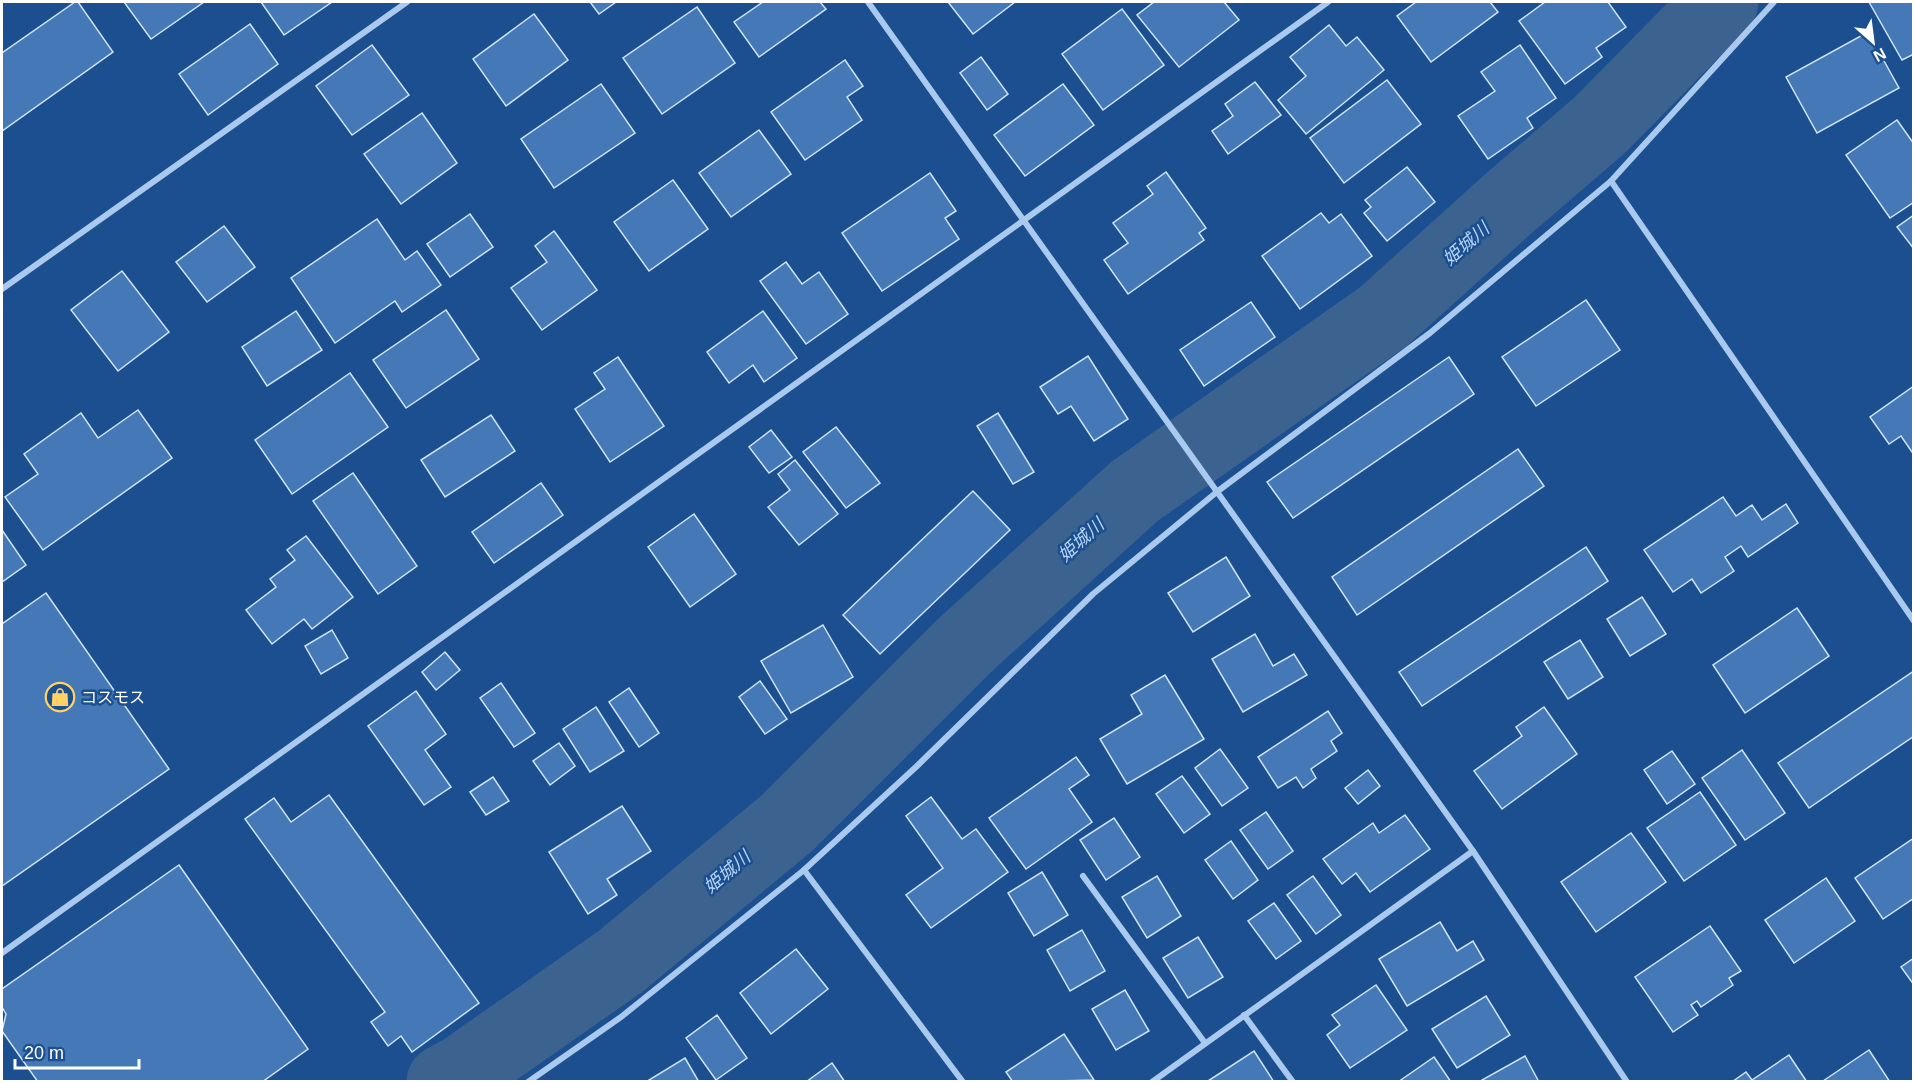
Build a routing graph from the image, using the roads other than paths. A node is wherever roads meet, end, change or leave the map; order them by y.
1 (407, 2) edge
2 (868, 2) edge
3 (1328, 2) edge
4 (1774, 2) edge
5 (1611, 181) junction
6 (1025, 221) junction
7 (2, 289) edge
8 (1218, 491) junction
9 (1914, 621) edge
10 (1473, 851) junction
11 (804, 870) junction
12 (1083, 876) dead end
13 (2, 953) edge
14 (1244, 1015) junction
15 (1205, 1043) junction
16 (528, 1082) edge
17 (963, 1082) edge
18 (1152, 1082) edge
19 (1293, 1082) edge
20 (1627, 1082) edge

1 - 7 street
2 - 6 street
3 - 6 street
4 - 5 street
5 - 8 street
5 - 9 street
6 - 8 street
6 - 13 street
8 - 10 street
8 - 11 street
10 - 14 street
10 - 20 street
11 - 16 street
11 - 17 street
12 - 15 street
14 - 15 street
14 - 19 street
15 - 18 street

